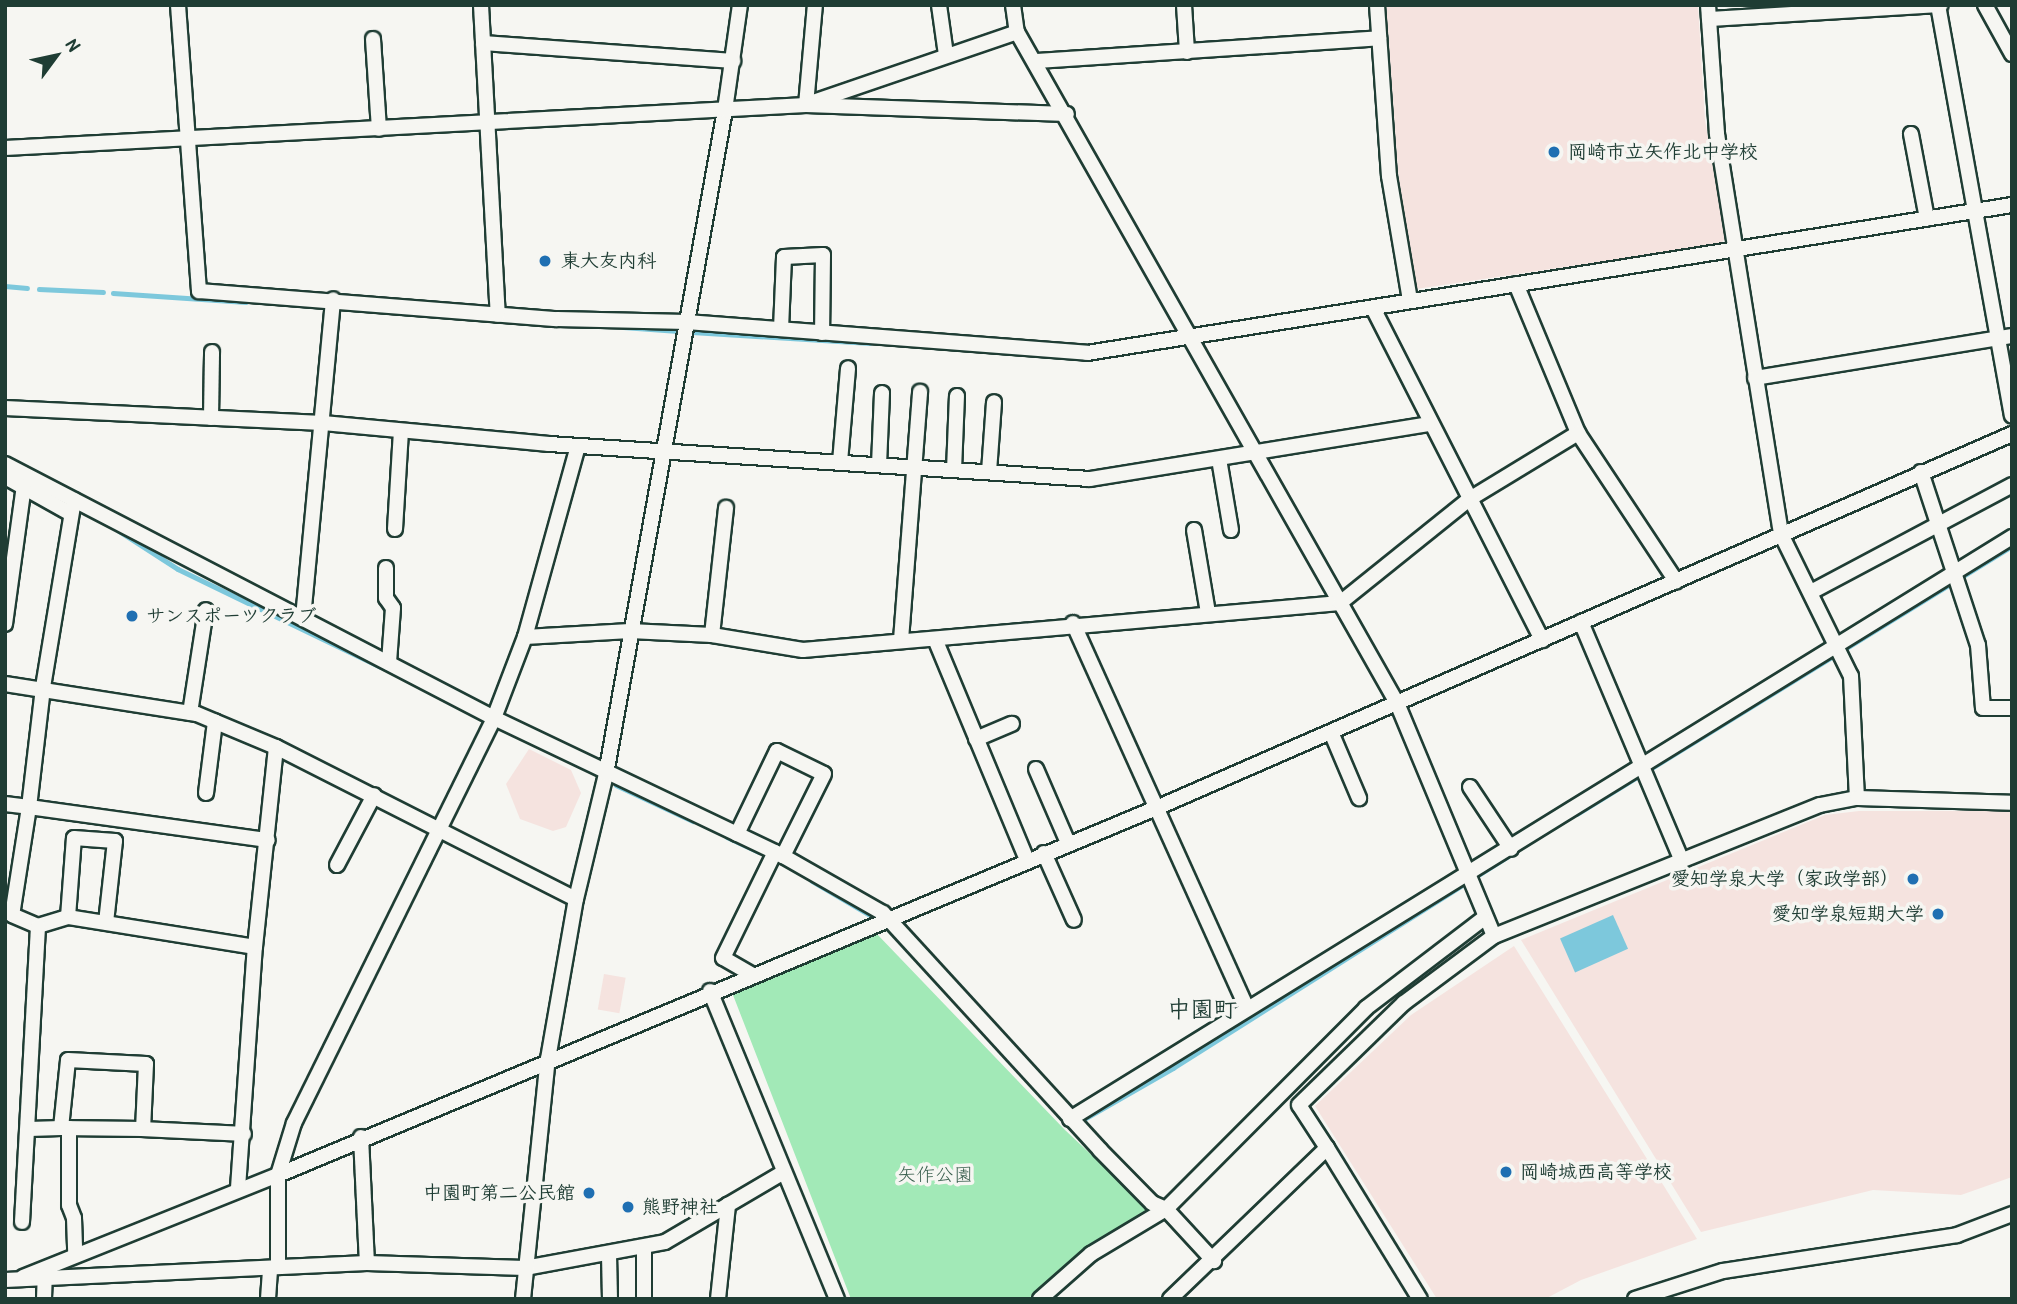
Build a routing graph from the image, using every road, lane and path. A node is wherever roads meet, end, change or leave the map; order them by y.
1 (178, 5) edge
2 (481, 5) edge
3 (740, 5) edge
4 (815, 5) edge
5 (939, 5) edge
6 (1013, 5) edge
7 (1184, 5) edge
8 (1377, 5) edge
9 (1939, 5) edge
10 (1985, 5) edge
11 (1709, 12) edge
12 (1017, 32) junction
13 (1379, 38) junction
14 (373, 39) dead end
15 (483, 43) junction
16 (1187, 52) junction
17 (2012, 54) edge
18 (946, 55) junction
19 (733, 61) junction
20 (1037, 61) junction
21 (806, 105) junction
22 (725, 110) junction
23 (1067, 114) junction
24 (488, 124) junction
25 (379, 129) junction
26 (1911, 134) dead end
27 (190, 139) junction
28 (5, 148) edge
29 (2012, 205) edge
30 (1976, 211) junction
31 (1927, 219) junction
32 (1735, 249) junction
33 (1516, 284) junction
34 (332, 299) junction
35 (1410, 300) junction
36 (1373, 308) junction
37 (498, 314) junction
38 (687, 322) junction
39 (781, 329) junction
40 (821, 332) junction
41 (1191, 337) junction
42 (2006, 337) edge
43 (212, 352) dead end
44 (848, 368) dead end
45 (1755, 378) junction
46 (920, 392) dead end
47 (882, 393) dead end
48 (957, 396) dead end
49 (994, 402) dead end
50 (5, 408) edge
51 (2012, 415) edge
52 (211, 418) junction
53 (323, 423) junction
54 (1428, 424) junction
55 (401, 430) junction
56 (1578, 433) junction
57 (2012, 434) edge
58 (578, 446) junction
59 (662, 451) junction
60 (1256, 453) junction
61 (1219, 459) junction
62 (840, 462) junction
63 (5, 464) edge
64 (879, 465) junction
65 (916, 467) junction
66 (954, 470) junction
67 (989, 472) junction
68 (1921, 472) junction
69 (5, 477) edge
70 (2012, 485) edge
71 (24, 486) junction
72 (1468, 500) junction
73 (71, 506) junction
74 (726, 509) dead end
75 (1939, 524) junction
76 (395, 529) dead end
77 (1194, 530) dead end
78 (1231, 530) dead end
79 (1782, 534) junction
80 (2012, 537) edge
81 (386, 568) dead end
82 (1954, 573) junction
83 (1676, 581) junction
84 (1811, 592) junction
85 (1340, 603) junction
86 (206, 610) dead end
87 (1208, 613) junction
88 (303, 618) junction
89 (1581, 622) junction
90 (1073, 623) junction
91 (5, 624) edge
92 (630, 631) junction
93 (712, 635) junction
94 (525, 637) junction
95 (935, 639) junction
96 (901, 640) junction
97 (1542, 640) junction
98 (1837, 648) junction
99 (389, 663) junction
100 (5, 684) edge
101 (43, 688) junction
102 (1397, 703) junction
103 (2012, 708) edge
104 (190, 713) junction
105 (494, 718) junction
106 (215, 722) junction
107 (1012, 723) dead end
108 (1331, 732) junction
109 (976, 738) junction
110 (276, 747) junction
111 (1642, 767) junction
112 (1036, 769) dead end
113 (606, 774) junction
114 (1469, 787) dead end
115 (206, 793) dead end
116 (374, 795) junction
117 (1359, 797) dead end
118 (1857, 798) junction
119 (2012, 803) edge
120 (5, 804) edge
121 (29, 807) junction
122 (1154, 809) junction
123 (438, 827) junction
124 (737, 834) junction
125 (268, 840) junction
126 (1068, 843) junction
127 (1511, 849) junction
128 (1044, 853) junction
129 (779, 854) junction
130 (1681, 859) junction
131 (1027, 860) junction
132 (337, 865) dead end
133 (1466, 877) junction
134 (576, 900) junction
135 (9, 914) edge
136 (68, 917) junction
137 (890, 919) junction
138 (1483, 919) junction
139 (1074, 920) dead end
140 (106, 923) junction
141 (38, 926) junction
142 (1494, 936) junction
143 (255, 947) junction
144 (751, 974) junction
145 (710, 991) junction
146 (1247, 1009) junction
147 (548, 1059) junction
148 (1070, 1119) junction
149 (65, 1128) junction
150 (29, 1129) junction
151 (143, 1129) junction
152 (244, 1134) junction
153 (361, 1137) junction
154 (1327, 1148) junction
155 (784, 1172) junction
156 (278, 1175) junction
157 (238, 1188) junction
158 (728, 1205) junction
159 (1166, 1209) junction
160 (2012, 1214) edge
161 (22, 1222) dead end
162 (645, 1248) junction
163 (75, 1255) junction
164 (609, 1255) junction
165 (1214, 1261) junction
166 (367, 1263) junction
167 (274, 1269) junction
168 (525, 1269) junction
169 (45, 1276) junction
170 (23, 1277) junction
171 (5, 1280) edge
172 (44, 1299) edge
173 (268, 1299) edge
174 (523, 1299) edge
175 (610, 1299) edge
176 (644, 1299) edge
177 (719, 1299) edge
178 (837, 1299) edge
179 (1040, 1299) edge
180 (1170, 1299) edge
181 (1420, 1299) edge
182 (1635, 1299) edge

1 - 27 street
2 - 15 street
3 - 19 street
4 - 21 street
5 - 18 street
6 - 12 street
7 - 16 street
8 - 13 street
9 - 11 street
9 - 30 street
10 - 17 street
11 - 32 street
12 - 18 street
12 - 20 street
13 - 16 street
13 - 35 street
14 - 25 street
15 - 19 street
15 - 24 street
16 - 20 street
18 - 21 street
19 - 22 street
20 - 23 street
21 - 22 street
21 - 23 street
22 - 24 street
22 - 38 street
23 - 41 street
24 - 25 street
24 - 37 street
25 - 27 street
26 - 31 street
27 - 28 street
27 - 34 street
29 - 30 street
30 - 31 street
30 - 42 street
31 - 32 street
32 - 33 street
32 - 45 street
33 - 35 street
33 - 56 street
34 - 37 street
34 - 53 street
35 - 36 street
36 - 41 street
36 - 54 street
37 - 38 street
38 - 39 street
38 - 59 street
39 - 40 street
39 - 40 street
40 - 41 street
41 - 60 street
42 - 45 street
42 - 51 street
43 - 52 street
44 - 62 street
45 - 79 street
46 - 65 street
47 - 64 street
48 - 66 street
49 - 67 street
50 - 52 street
52 - 53 street
53 - 55 street
53 - 88 street
54 - 60 street
54 - 72 street
55 - 58 street
55 - 76 street
56 - 72 street
56 - 83 street
57 - 68 street
58 - 59 street
58 - 94 street
59 - 62 street
59 - 92 street
60 - 61 street
60 - 85 street
61 - 67 street
61 - 78 street
62 - 64 street
63 - 73 street
64 - 65 street
65 - 66 street
65 - 96 street
66 - 67 street
68 - 75 street
68 - 79 street
69 - 71 street
70 - 75 street
71 - 73 street
71 - 91 street
72 - 85 street
72 - 97 street
73 - 88 street
73 - 101 street
74 - 93 street
75 - 82 street
75 - 84 street
77 - 87 street
79 - 83 street
79 - 84 street
80 - 82 street
81 - 99 street
82 - 98 street
82 - 103 street
83 - 89 street
84 - 98 street
85 - 87 street
85 - 102 street
86 - 104 street
87 - 90 street
88 - 99 street
89 - 97 street
89 - 111 street
90 - 95 street
90 - 122 street
92 - 93 street
92 - 94 street
92 - 113 street
93 - 96 street
94 - 105 street
95 - 96 street
95 - 109 street
97 - 102 street
98 - 111 street
98 - 118 street
99 - 105 street
100 - 101 street
101 - 104 street
101 - 121 street
102 - 108 street
102 - 133 street
104 - 106 street
105 - 113 street
105 - 123 street
106 - 110 street
106 - 115 street
107 - 109 street
108 - 117 street
108 - 122 street
109 - 131 street
110 - 116 street
110 - 125 street
111 - 127 street
111 - 130 street
112 - 126 street
113 - 124 street
113 - 134 street
114 - 127 street
116 - 123 street
116 - 132 street
118 - 119 street
118 - 130 street
120 - 121 street
121 - 125 street
121 - 135 street
122 - 126 street
122 - 146 street
123 - 134 street
123 - 156 street
124 - 129 street
124 - 129 street
125 - 143 street
126 - 128 street
127 - 133 street
128 - 131 street
128 - 139 street
129 - 137 street
129 - 144 street
130 - 142 street
131 - 137 street
133 - 138 street
133 - 146 street
134 - 147 street
135 - 141 street
136 - 140 street
136 - 140 street
136 - 141 street
137 - 144 street
137 - 148 street
138 - 142 street
138 - 159 street
140 - 143 street
141 - 150 street
142 - 154 street
143 - 152 street
144 - 145 street
145 - 147 street
145 - 155 street
146 - 148 street
147 - 153 street
147 - 168 street
148 - 159 street
149 - 150 street
149 - 151 street
149 - 151 street
149 - 163 street
150 - 161 street
151 - 152 street
152 - 157 street
153 - 156 street
153 - 166 street
154 - 165 street
154 - 181 street
155 - 158 street
155 - 178 street
156 - 157 street
156 - 167 street
157 - 163 street
158 - 162 street
158 - 177 street
159 - 165 street
159 - 179 street
160 - 182 street
162 - 164 street
162 - 176 street
163 - 170 street
164 - 168 street
164 - 175 street
165 - 180 street
166 - 167 street
166 - 168 street
167 - 169 street
167 - 173 street
168 - 174 street
169 - 170 street
169 - 172 street
170 - 171 street

